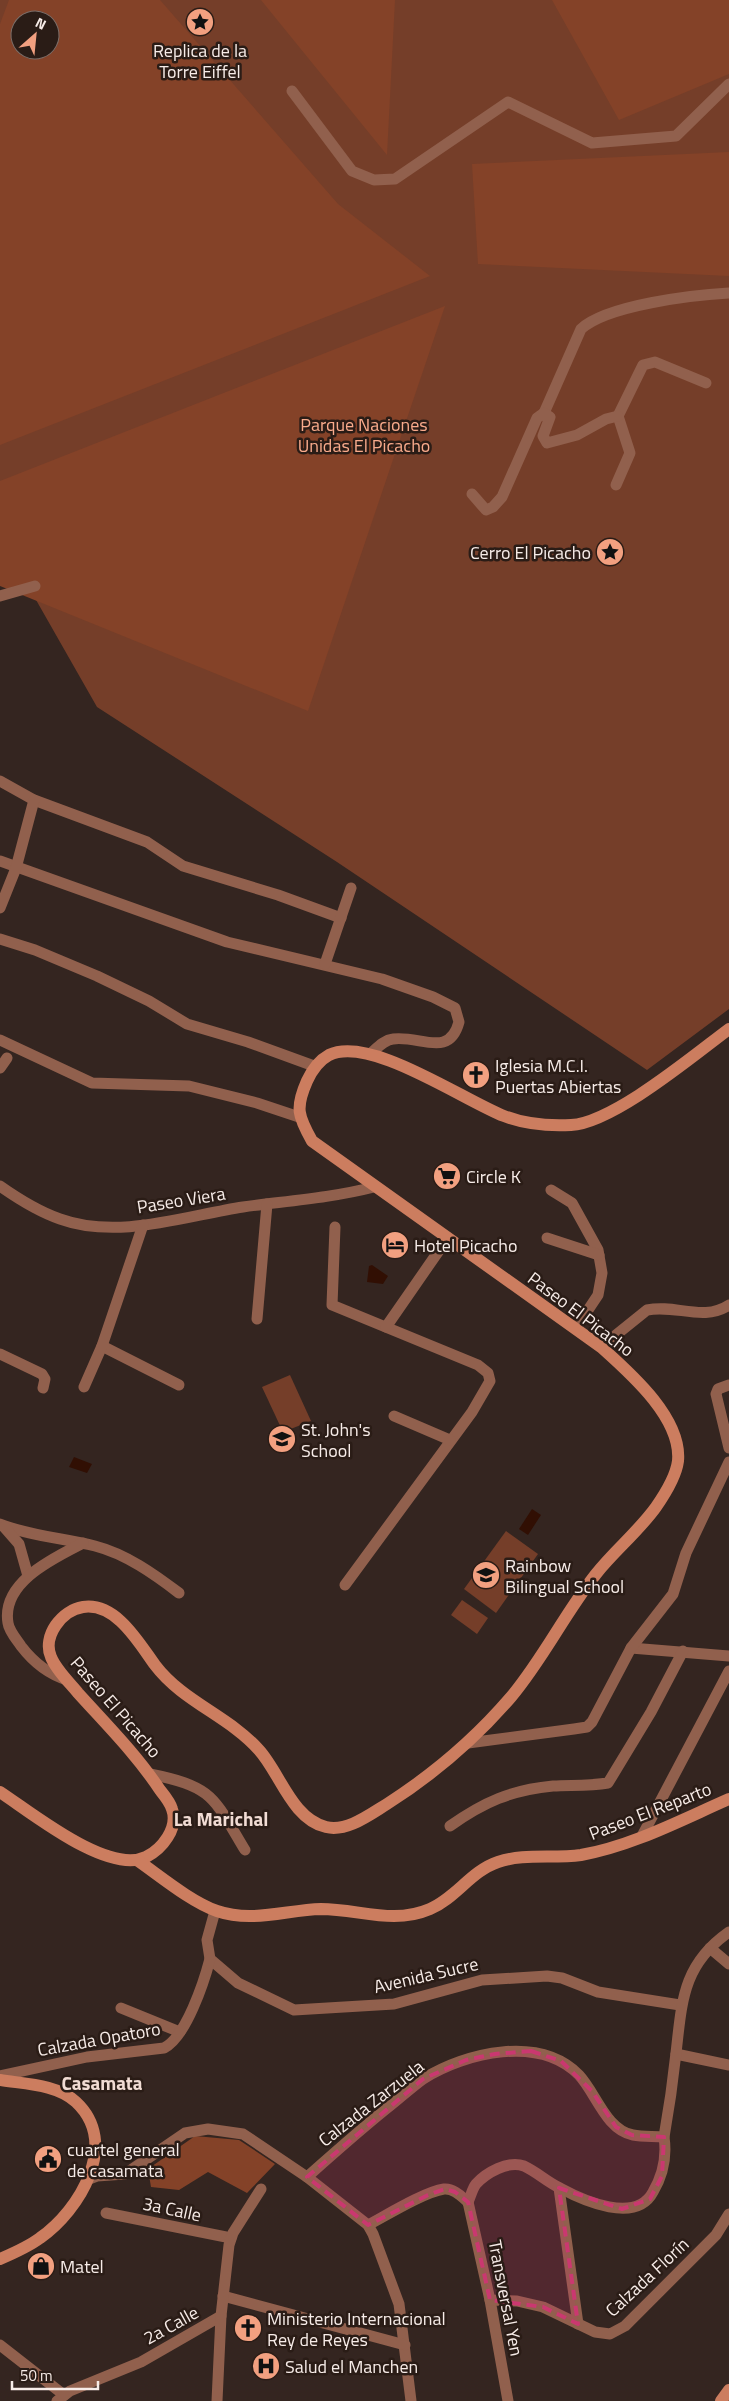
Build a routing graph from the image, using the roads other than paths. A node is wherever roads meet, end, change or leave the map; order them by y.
1 (729, 84) edge
2 (292, 91) dead end
3 (729, 293) edge
4 (706, 383) dead end
5 (544, 413) junction
6 (618, 416) junction
7 (616, 485) dead end
8 (472, 494) dead end
9 (35, 586) dead end
10 (0, 596) edge
11 (0, 781) edge
12 (34, 800) junction
13 (0, 861) edge
14 (16, 868) junction
15 (351, 888) dead end
16 (0, 908) edge
17 (341, 918) junction
18 (0, 939) edge
19 (325, 964) junction
20 (729, 1029) edge
21 (0, 1040) edge
22 (370, 1054) junction
23 (7, 1058) dead end
24 (314, 1066) junction
25 (0, 1068) edge
26 (299, 1117) junction
27 (0, 1186) edge
28 (374, 1187) junction
29 (551, 1190) dead end
30 (267, 1204) junction
31 (143, 1225) junction
32 (335, 1227) dead end
33 (546, 1238) dead end
34 (447, 1239) junction
35 (598, 1255) junction
36 (729, 1304) edge
37 (257, 1319) dead end
38 (386, 1326) junction
39 (576, 1328) junction
40 (102, 1346) junction
41 (601, 1347) junction
42 (0, 1354) edge
43 (179, 1385) dead end
44 (729, 1385) edge
45 (84, 1387) dead end
46 (43, 1388) dead end
47 (394, 1416) dead end
48 (450, 1440) junction
49 (729, 1448) edge
50 (729, 1462) edge
51 (2, 1525) edge
52 (83, 1543) junction
53 (28, 1576) junction
54 (345, 1585) dead end
55 (180, 1593) dead end
56 (631, 1648) junction
57 (683, 1651) junction
58 (729, 1656) edge
59 (729, 1671) edge
60 (67, 1680) junction
61 (468, 1743) junction
62 (150, 1774) junction
63 (0, 1792) edge
64 (729, 1799) edge
65 (450, 1826) dead end
66 (642, 1836) junction
67 (245, 1850) dead end
68 (137, 1860) junction
69 (215, 1911) junction
70 (729, 1932) edge
71 (710, 1948) junction
72 (210, 1959) junction
73 (729, 1964) edge
74 (680, 2005) junction
75 (121, 2008) dead end
76 (180, 2032) junction
77 (676, 2054) junction
78 (729, 2065) edge
79 (0, 2078) edge
80 (664, 2137) junction
81 (307, 2176) junction
82 (89, 2179) junction
83 (559, 2188) junction
84 (261, 2189) dead end
85 (468, 2202) junction
86 (106, 2213) dead end
87 (729, 2214) edge
88 (368, 2225) junction
89 (231, 2238) junction
90 (0, 2259) edge
91 (223, 2296) junction
92 (490, 2300) junction
93 (221, 2316) junction
94 (578, 2324) junction
95 (0, 2345) edge
96 (404, 2345) junction
97 (729, 2390) edge
98 (60, 2398) edge
99 (217, 2401) edge
100 (411, 2401) edge
101 (508, 2401) edge
102 (721, 2401) edge

1 - 2 street
3 - 5 street
4 - 6 street
5 - 6 street
5 - 8 street
6 - 7 street
9 - 10 street
11 - 12 street
12 - 14 street
12 - 17 street
13 - 14 street
14 - 16 street
14 - 19 street
15 - 17 street
17 - 19 street
18 - 24 street
19 - 22 street
20 - 22 street
21 - 26 street
22 - 24 street
23 - 25 street
24 - 26 street
26 - 28 street, Paseo El Picacho
27 - 31 street, Paseo Viera
28 - 30 street, Paseo Viera
28 - 34 street, Paseo El Picacho
29 - 35 street
30 - 31 street, Paseo Viera
30 - 37 street
31 - 40 street
32 - 38 street
33 - 35 street
34 - 38 street
34 - 39 street, Paseo El Picacho
35 - 39 street
36 - 41 street
38 - 48 street
39 - 41 street, Paseo El Picacho
40 - 43 street
40 - 45 street
41 - 61 street, Paseo El Picacho
42 - 46 street
44 - 49 street
47 - 48 street
48 - 54 street
50 - 56 street
51 - 52 street
51 - 53 street
52 - 53 street
52 - 55 street
53 - 60 street
56 - 57 street
56 - 61 street
57 - 58 street
57 - 65 street
59 - 66 street
60 - 61 street, Paseo El Picacho
60 - 62 street, Paseo El Picacho
62 - 67 street
62 - 68 street, Paseo El Picacho
63 - 68 street
64 - 66 street, Paseo El Reparto
66 - 69 street, Paseo El Reparto
68 - 69 street, Paseo El Reparto
69 - 72 street
70 - 71 street
71 - 73 street
71 - 74 street
72 - 74 street, Avenida Sucre
72 - 76 street, Calzada Opatoro
74 - 77 street
75 - 76 street
76 - 79 street, Calzada Opatoro
77 - 78 street
77 - 80 street
79 - 82 street
80 - 81 street, Calzada Zarzuela
80 - 83 street
81 - 82 street
81 - 88 street
82 - 90 street
83 - 85 street
83 - 94 street
84 - 89 street
85 - 88 street
85 - 92 street, Transversal Yen
86 - 89 street, 3a Calle
87 - 94 street, Calzada Florín
88 - 96 street
89 - 91 street
91 - 93 street
91 - 96 street
92 - 94 street, Calzada Florín
92 - 101 street, Transversal Yen
93 - 98 street, 2a Calle
93 - 99 street
95 - 98 street
96 - 100 street
97 - 102 street

